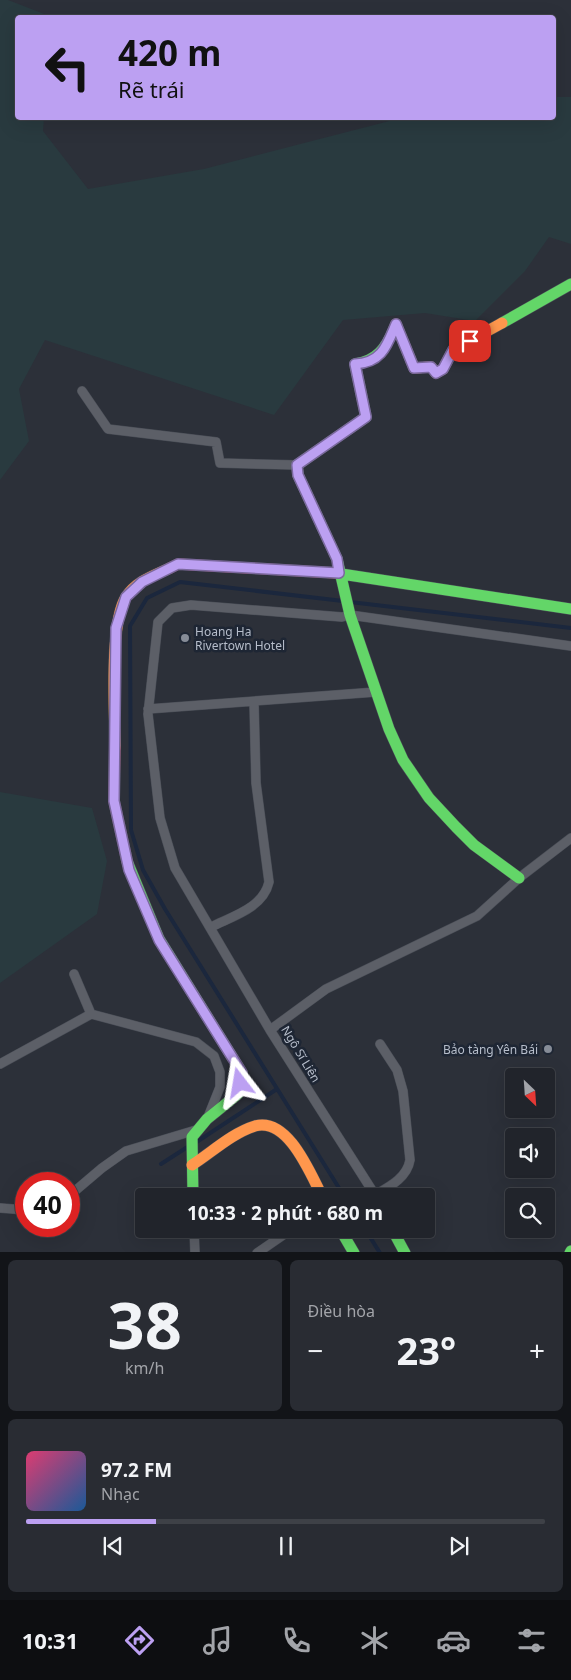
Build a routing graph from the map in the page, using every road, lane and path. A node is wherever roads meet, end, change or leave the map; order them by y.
1 (571, 284) edge
2 (82, 391) dead end
3 (297, 465) junction
4 (340, 577) junction
5 (571, 609) edge
6 (349, 613) junction
7 (571, 646) edge
8 (376, 692) junction
9 (254, 702) junction
10 (148, 709) junction
11 (571, 838) edge
12 (519, 878) junction
13 (211, 927) junction
14 (74, 974) dead end
15 (91, 1014) junction
16 (270, 1030) junction
17 (380, 1044) dead end
18 (0, 1064) edge
19 (207, 1119) junction
20 (194, 1134) junction
21 (192, 1162) junction
22 (80, 1187) edge
23 (193, 1188) edge
24 (318, 1188) edge
25 (370, 1188) edge
26 (389, 1188) edge
27 (0, 1208) edge
28 (15, 1209) edge
29 (194, 1238) edge
30 (278, 1238) edge
31 (345, 1238) edge
32 (397, 1238) edge
33 (195, 1252) edge
34 (256, 1252) edge
35 (354, 1252) edge
36 (404, 1252) edge

1 - 3 street
2 - 3 street
3 - 4 street
4 - 5 street
4 - 6 street
4 - 19 street
6 - 7 street
6 - 8 street
6 - 10 street
8 - 9 street
8 - 12 street
9 - 10 street
9 - 13 street
10 - 13 street
11 - 12 street, Ngô Sĩ Liên
12 - 16 street, Ngô Sĩ Liên
13 - 16 street
14 - 15 street
15 - 18 street
15 - 19 street
16 - 25 street, Ngô Sĩ Liên
17 - 26 street, Ngô Sĩ Liên
19 - 20 street
20 - 21 street
20 - 22 street
21 - 23 street
21 - 24 street
27 - 28 street
29 - 33 street
30 - 34 street
31 - 35 street
32 - 36 street

